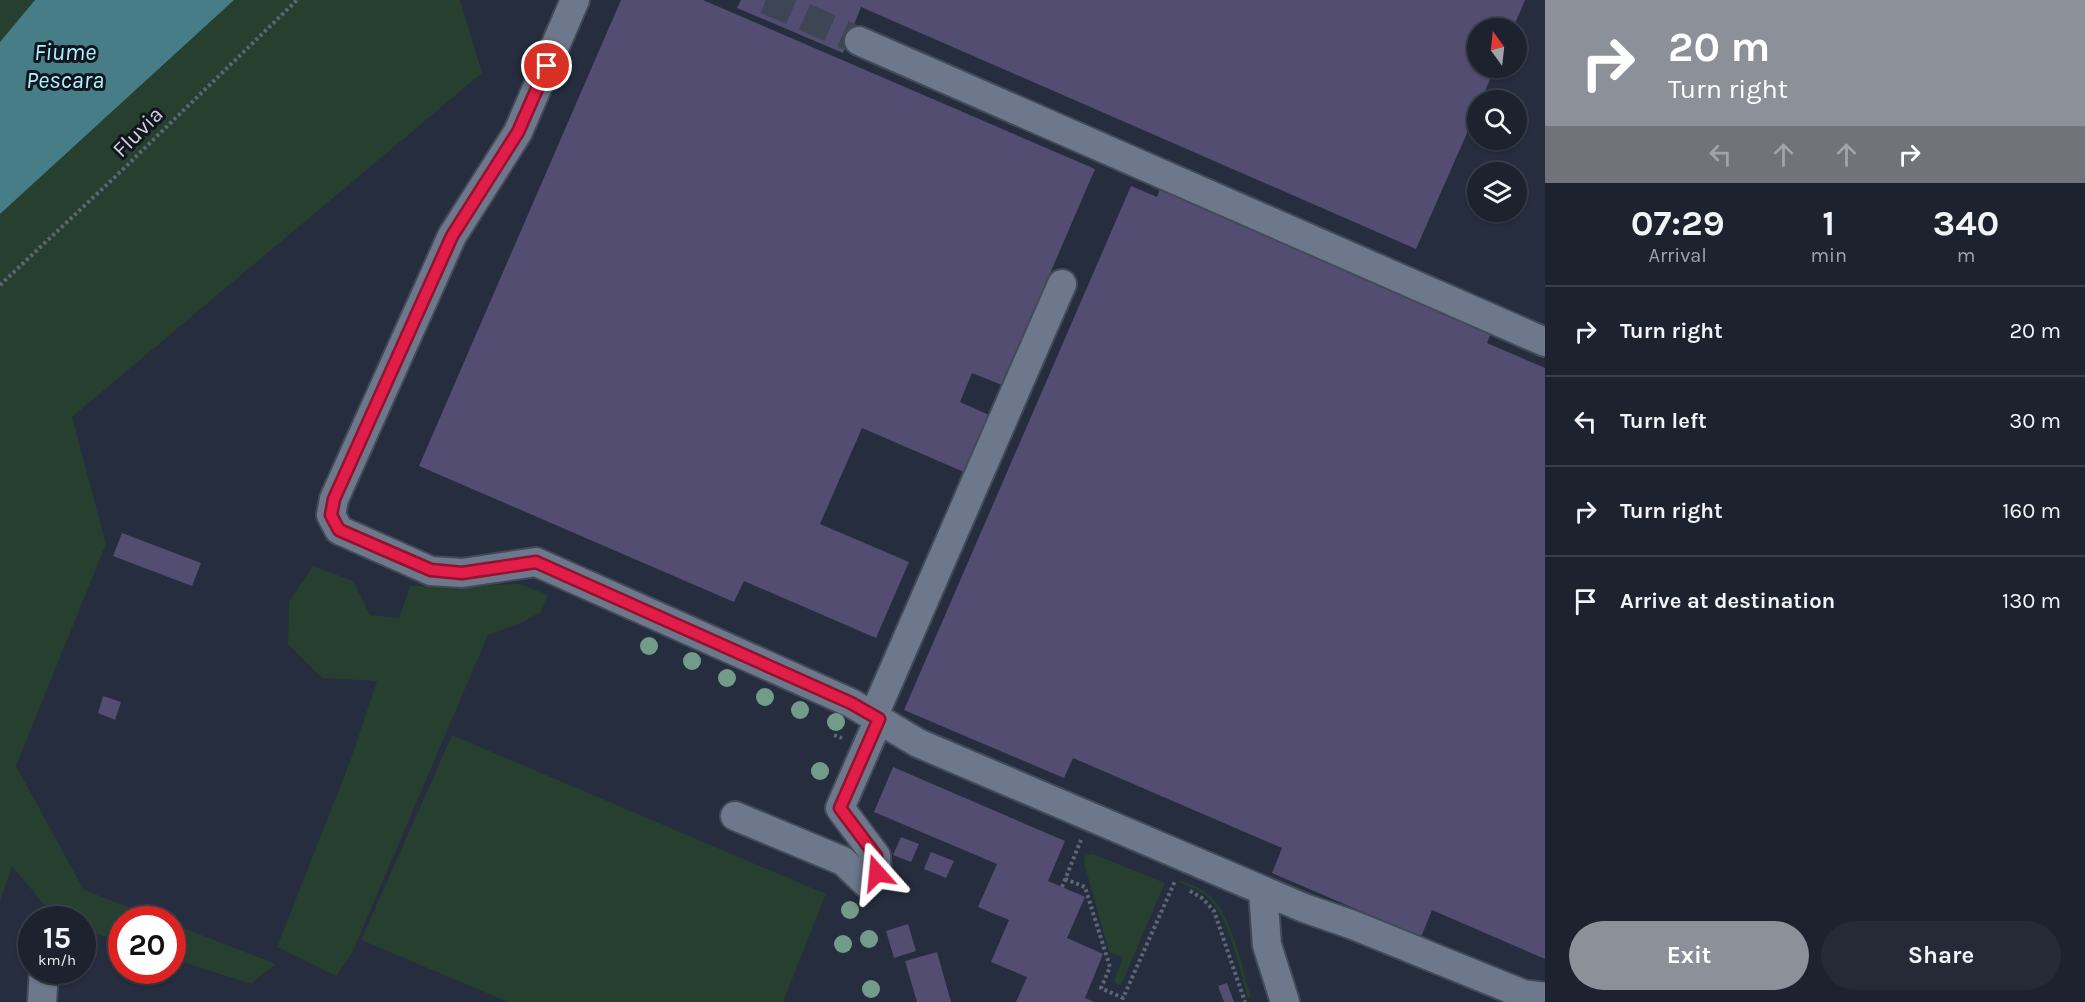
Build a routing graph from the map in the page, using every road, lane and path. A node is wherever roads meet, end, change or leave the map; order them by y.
1 (297, 0) edge
2 (575, 0) edge
3 (859, 41) tunnel mouth
4 (1062, 284) dead end
5 (0, 285) edge
6 (1545, 342) edge
7 (876, 717) junction
8 (834, 735) dead end
9 (866, 749) junction
10 (735, 816) dead end
11 (1083, 834) dead end
12 (1070, 837) dead end
13 (1080, 841) junction
14 (1091, 846) dead end
15 (1178, 875) dead end
16 (1065, 879) junction
17 (1164, 879) dead end
18 (1174, 883) junction
19 (1062, 887) dead end
20 (1263, 891) junction
21 (43, 984) edge
22 (1545, 997) edge
23 (42, 1002) edge
24 (1245, 1002) edge
25 (1285, 1002) edge

1 - 5 path, Fluvia
2 - 7 lane
3 - 6 lane
4 - 7 lane
7 - 9 lane
7 - 20 lane
8 - 9 path
9 - 10 lane
11 - 13 path
12 - 13 path
13 - 14 path
13 - 16 path
15 - 18 path
16 - 18 path
16 - 19 path
17 - 18 path
18 - 24 path
20 - 22 lane
20 - 25 lane
21 - 23 lane

